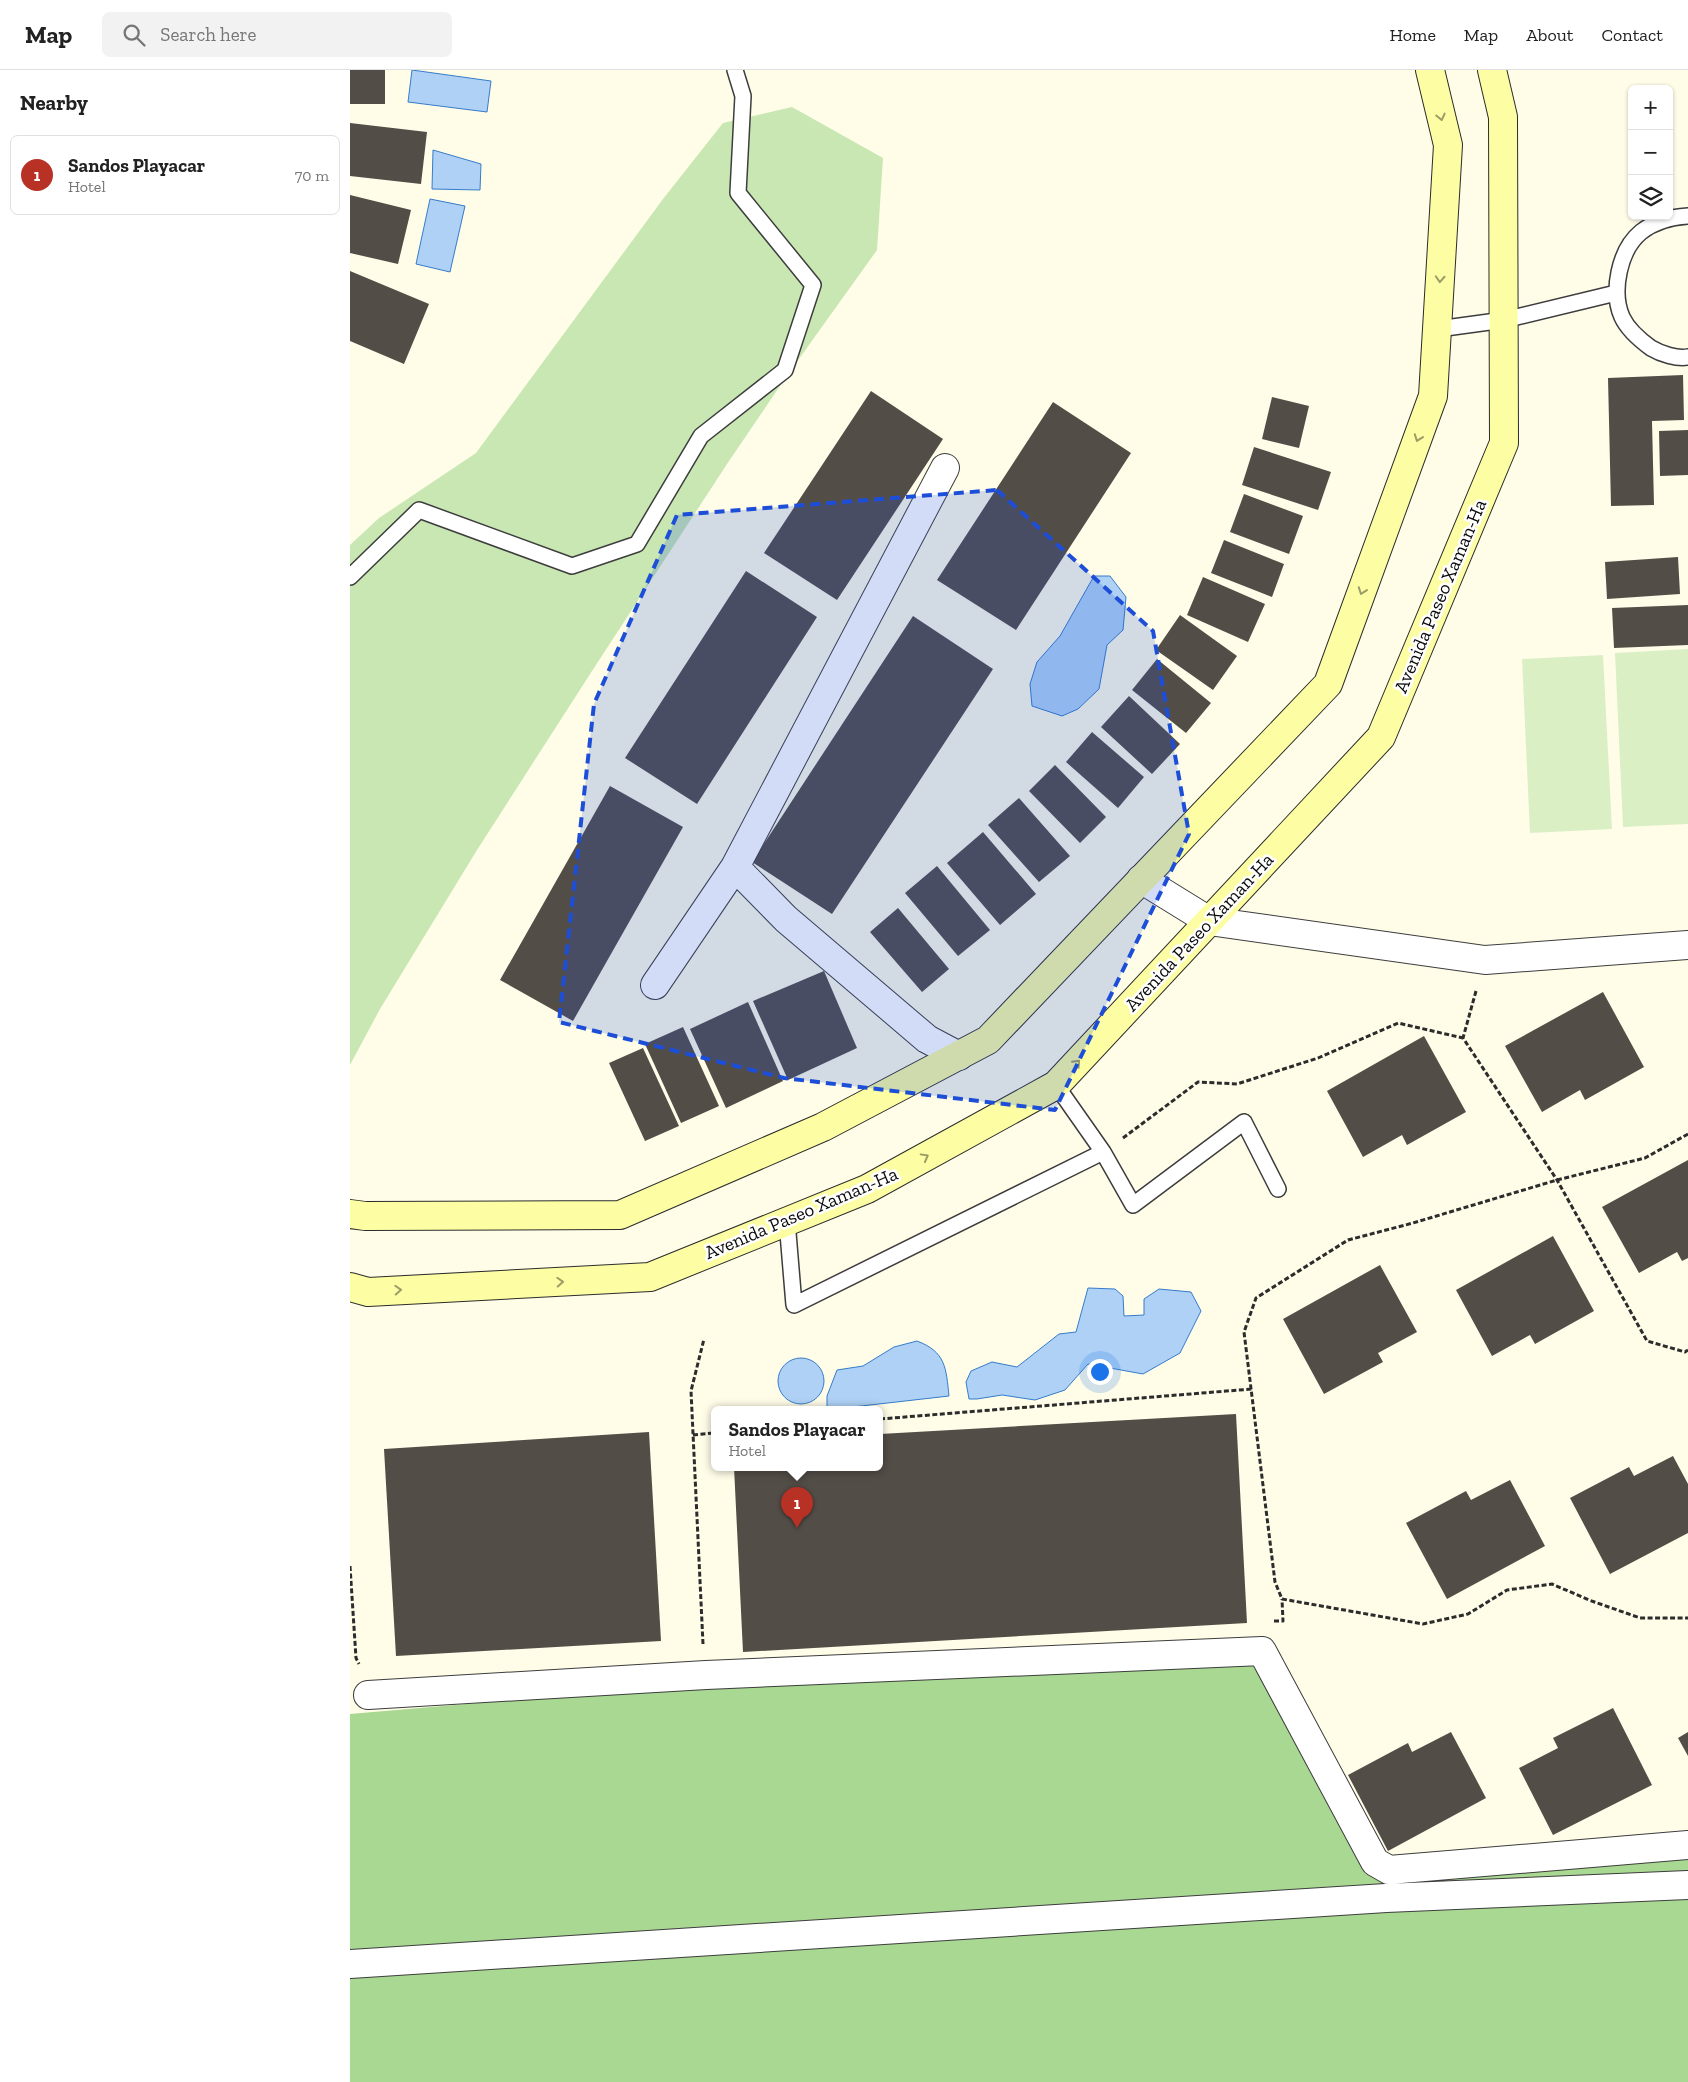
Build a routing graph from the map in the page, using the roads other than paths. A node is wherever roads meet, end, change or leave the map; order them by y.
1 (735, 70) edge
2 (1430, 70) edge
3 (1492, 70) edge
4 (1688, 216) edge
5 (1616, 293) junction
6 (1504, 320) junction
7 (1438, 329) junction
8 (1687, 361) edge
9 (945, 468) dead end
10 (350, 577) edge
11 (735, 867) junction
12 (1141, 879) junction
13 (1209, 921) junction
14 (1688, 945) edge
15 (655, 985) dead end
16 (959, 1056) junction
17 (1056, 1085) junction
18 (1103, 1152) junction
19 (1278, 1189) dead end
20 (350, 1214) edge
21 (787, 1221) junction
22 (350, 1287) edge
23 (368, 1695) dead end
24 (1688, 1845) edge
25 (1688, 1885) edge
26 (350, 1964) edge

1 - 10 lane
2 -> 7 main road
3 - 6 main road, Avenida Paseo Xaman-Ha
4 - 5 lane
5 - 6 lane
5 - 8 lane
6 - 7 lane
6 - 13 main road, Avenida Paseo Xaman-Ha
7 -> 12 main road
9 - 11 street
11 - 15 street
11 - 16 street
12 - 13 street
12 - 16 main road
13 - 14 street
17 -> 13 main road, Avenida Paseo Xaman-Ha
16 - 20 main road
17 - 18 lane
21 -> 17 main road, Avenida Paseo Xaman-Ha
18 - 19 lane
18 - 21 lane
22 -> 21 main road, Avenida Paseo Xaman-Ha
23 - 24 street
25 - 26 street

